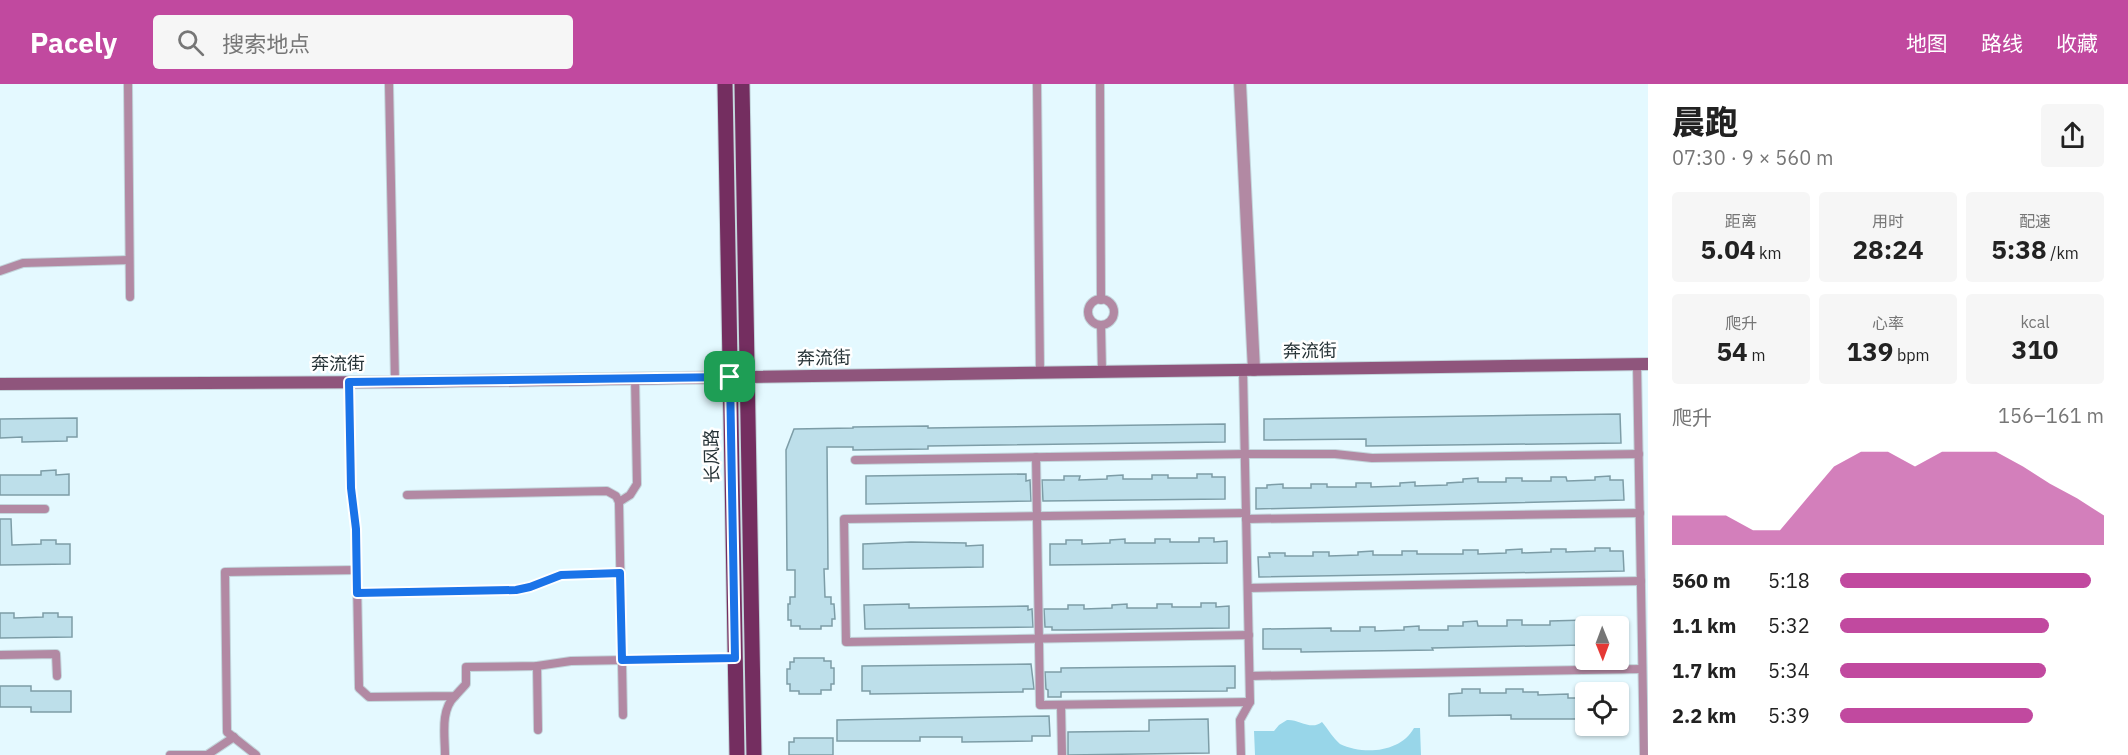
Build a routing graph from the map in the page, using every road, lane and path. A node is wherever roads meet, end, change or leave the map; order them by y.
1 (128, 84) edge
2 (388, 84) edge
3 (725, 84) edge
4 (742, 84) edge
5 (1037, 84) edge
6 (1100, 84) edge
7 (1240, 84) edge
8 (129, 260) junction
9 (0, 271) edge
10 (130, 297) dead end
11 (1101, 300) junction
12 (1101, 325) junction
13 (1643, 364) edge
14 (1249, 370) junction
15 (1102, 372) junction
16 (1040, 373) junction
17 (730, 377) junction
18 (747, 377) junction
19 (635, 378) junction
20 (349, 382) junction
21 (395, 382) junction
22 (0, 384) edge
23 (1245, 454) junction
24 (1639, 454) junction
25 (1036, 457) junction
26 (855, 460) dead end
27 (407, 495) dead end
28 (619, 502) junction
29 (0, 509) edge
30 (45, 509) dead end
31 (1640, 513) junction
32 (1037, 516) junction
33 (1246, 516) junction
34 (357, 570) junction
35 (620, 573) junction
36 (1641, 582) junction
37 (1248, 588) junction
38 (357, 593) junction
39 (1249, 636) junction
40 (1039, 639) junction
41 (0, 655) edge
42 (735, 658) junction
43 (622, 660) junction
44 (537, 666) junction
45 (1642, 669) junction
46 (57, 676) dead end
47 (1250, 676) junction
48 (455, 696) junction
49 (1250, 702) junction
50 (1061, 705) junction
51 (623, 715) dead end
52 (537, 730) dead end
53 (234, 737) junction
54 (170, 755) edge
55 (256, 755) edge
56 (445, 755) edge
57 (737, 755) edge
58 (754, 755) edge
59 (1062, 755) edge
60 (1241, 755) edge
61 (1644, 755) edge

1 - 8 lane
2 - 21 lane
3 - 17 main road, 长风路
4 - 18 main road, 长风路
5 - 16 lane
6 - 11 lane
7 - 14 street
8 - 9 lane
8 - 10 lane
11 - 12 lane
11 - 12 lane
12 - 15 lane
13 - 14 street, 奔流街
13 - 24 lane
14 - 15 street, 奔流街
14 - 23 lane
15 - 16 street, 奔流街
16 - 18 street, 奔流街
17 - 18 street, 奔流街
17 - 19 street, 奔流街
17 - 42 main road, 长风路
18 - 58 main road, 长风路
19 - 21 street, 奔流街
19 - 28 lane
20 - 21 street, 奔流街
20 - 22 street, 奔流街
20 - 34 lane
23 - 24 lane
23 - 25 lane
23 - 33 lane
24 - 31 lane
25 - 26 lane
25 - 32 lane
27 - 28 lane
28 - 35 lane
29 - 30 lane
31 - 33 lane
31 - 36 lane
32 - 33 lane
32 - 40 lane
32 - 40 lane
33 - 37 lane
34 - 38 lane
34 - 53 lane
35 - 38 lane
35 - 43 lane
36 - 37 lane
36 - 45 lane
37 - 39 lane
38 - 48 lane
39 - 40 lane
39 - 47 lane
40 - 50 lane
41 - 46 lane
42 - 43 lane
42 - 57 main road, 长风路
43 - 44 lane
43 - 51 lane
44 - 48 lane
44 - 52 lane
45 - 47 lane
45 - 61 lane
47 - 49 lane
48 - 56 lane
49 - 50 lane
49 - 60 lane
50 - 59 lane
53 - 54 lane
53 - 55 lane

